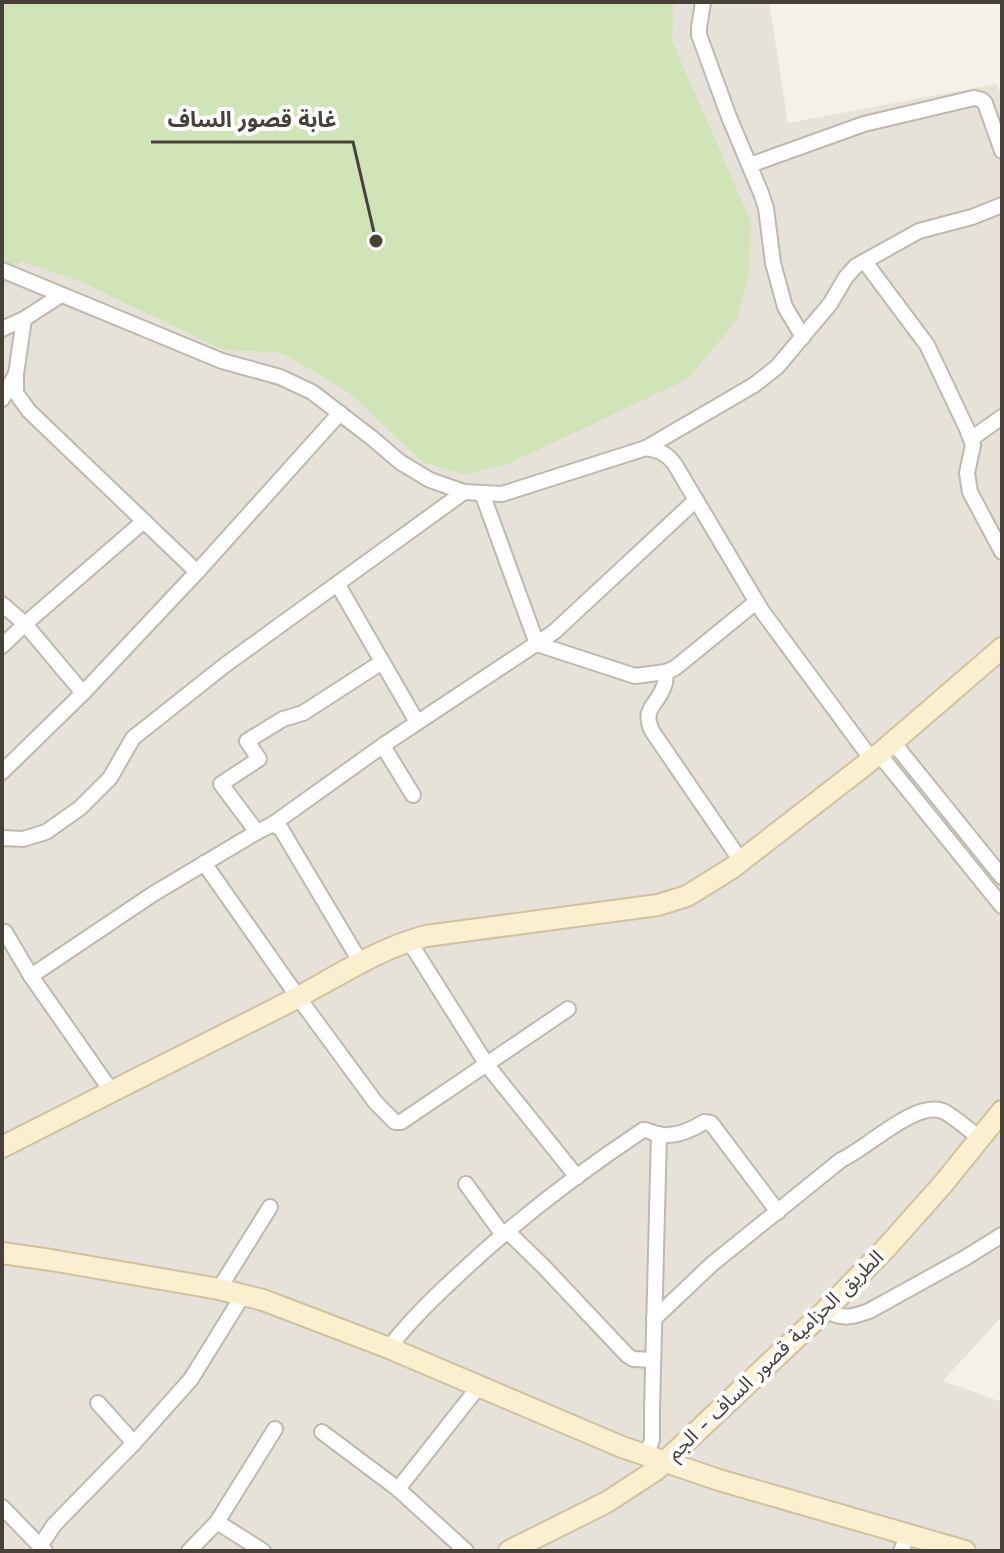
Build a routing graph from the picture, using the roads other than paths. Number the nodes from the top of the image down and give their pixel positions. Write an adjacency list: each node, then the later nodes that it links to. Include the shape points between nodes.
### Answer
1 (703, 2): 3 (street, via 699,35)
2 (1002, 151): 3 (street, via 985,103 969,98 864,124)
3 (750, 165): 10 (street, via 766,208 780,294)
4 (1002, 205): 5 (street, via 919,231)
5 (865, 262): 10 (street, via 846,277); 15 (street, via 927,345)
6 (2, 270): 7 (street)
7 (61, 295): 8 (street); 13 (street, via 222,361 280,377)
8 (24, 319): 9 (street); 11 (street)
9 (2, 329)
10 (803, 337): 16 (street, via 754,385)
11 (16, 374): 12 (street); 20 (street, via 16,393 29,411)
12 (2, 399)
13 (340, 413): 17 (street, via 400,462); 22 (street)
14 (1002, 417): 15 (street)
15 (971, 439): 21 (street, via 970,492)
16 (646, 448): 18 (street, via 502,494); 19 (street, via 667,455)
17 (464, 492): 18 (street); 23 (street)
18 (482, 493): 27 (street)
19 (696, 500): 24 (street); 27 (street)
20 (144, 521): 22 (street); 26 (street)
21 (1002, 552)
22 (197, 572): 32 (street)
23 (338, 585): 30 (street); 40 (street, via 133,738 110,778 80,808 46,832)
24 (756, 602): 31 (street); 35 (street)
25 (2, 604): 26 (street)
26 (25, 624): 28 (street); 32 (street)
27 (537, 644): 31 (street, via 635,676); 33 (street)
28 (2, 646)
29 (1002, 648): 35 (street)
30 (382, 662): 33 (street); 39 (street, via 303,713 247,741 259,759 221,784)
31 (666, 672): 41 (street, via 648,722)
32 (83, 693): 36 (street)
33 (417, 722): 34 (street)
34 (385, 744): 37 (street); 38 (street)
35 (881, 752): 41 (street); 43 (street); 44 (street)
36 (2, 772)
37 (413, 795)
38 (273, 824): 39 (street); 48 (street, via 281,829)
39 (257, 832): 42 (street)
40 (2, 838)
41 (741, 861): 47 (street, via 671,902)
42 (204, 863): 49 (street); 50 (street)
43 (1001, 874): 44 (street)
44 (984, 884): 45 (street)
45 (1002, 906)
46 (5, 932): 49 (street)
47 (409, 941): 48 (street); 52 (street)
48 (361, 963): 50 (street)
49 (31, 976): 53 (street)
50 (298, 997): 52 (street, via 395,1122); 53 (street)
51 (568, 1009): 52 (street)
52 (487, 1065): 58 (street)
53 (112, 1092): 57 (street)
54 (1002, 1111): 56 (street, الطريق الحزامية قصور الساف - الجم)
55 (659, 1134): 58 (street, via 643,1130); 61 (street, via 689,1132 711,1123); 68 (street)
56 (980, 1138): 61 (street, via 944,1112 923,1110 841,1160); 67 (street, الطريق الحزامية قصور الساف - الجم, via 916,1216)
57 (2, 1147)
58 (577, 1177): 62 (street)
59 (466, 1184): 62 (street)
60 (270, 1207): 65 (street)
61 (778, 1212): 68 (street)
62 (505, 1233): 69 (street, via 414,1317); 70 (street, via 627,1355)
63 (1002, 1235): 67 (street, via 869,1311 841,1317)
64 (2, 1253): 65 (street)
65 (219, 1289): 66 (street)
66 (243, 1295): 69 (street); 75 (street, via 191,1379)
67 (826, 1310): 77 (street, الطريق الحزامية قصور الساف - الجم)
68 (654, 1319): 70 (street)
69 (389, 1348): 71 (street)
70 (653, 1360): 76 (street, via 652,1440)
71 (480, 1385): 76 (street); 78 (street)
72 (98, 1403): 75 (street)
73 (275, 1429): 80 (street)
74 (322, 1432): 78 (street)
75 (134, 1443): 82 (street, via 54,1525)
76 (646, 1455): 77 (street)
77 (666, 1460): 81 (street); 86 (street, الطريق الحزامية قصور الساف - الجم, via 607,1502)
78 (398, 1489): 85 (street)
79 (2, 1507): 82 (street)
80 (217, 1522): 83 (street); 84 (street)
81 (904, 1543): 87 (street)
82 (43, 1548)
83 (189, 1551)
84 (263, 1551)
85 (466, 1551)
86 (509, 1551)
87 (965, 1551)

